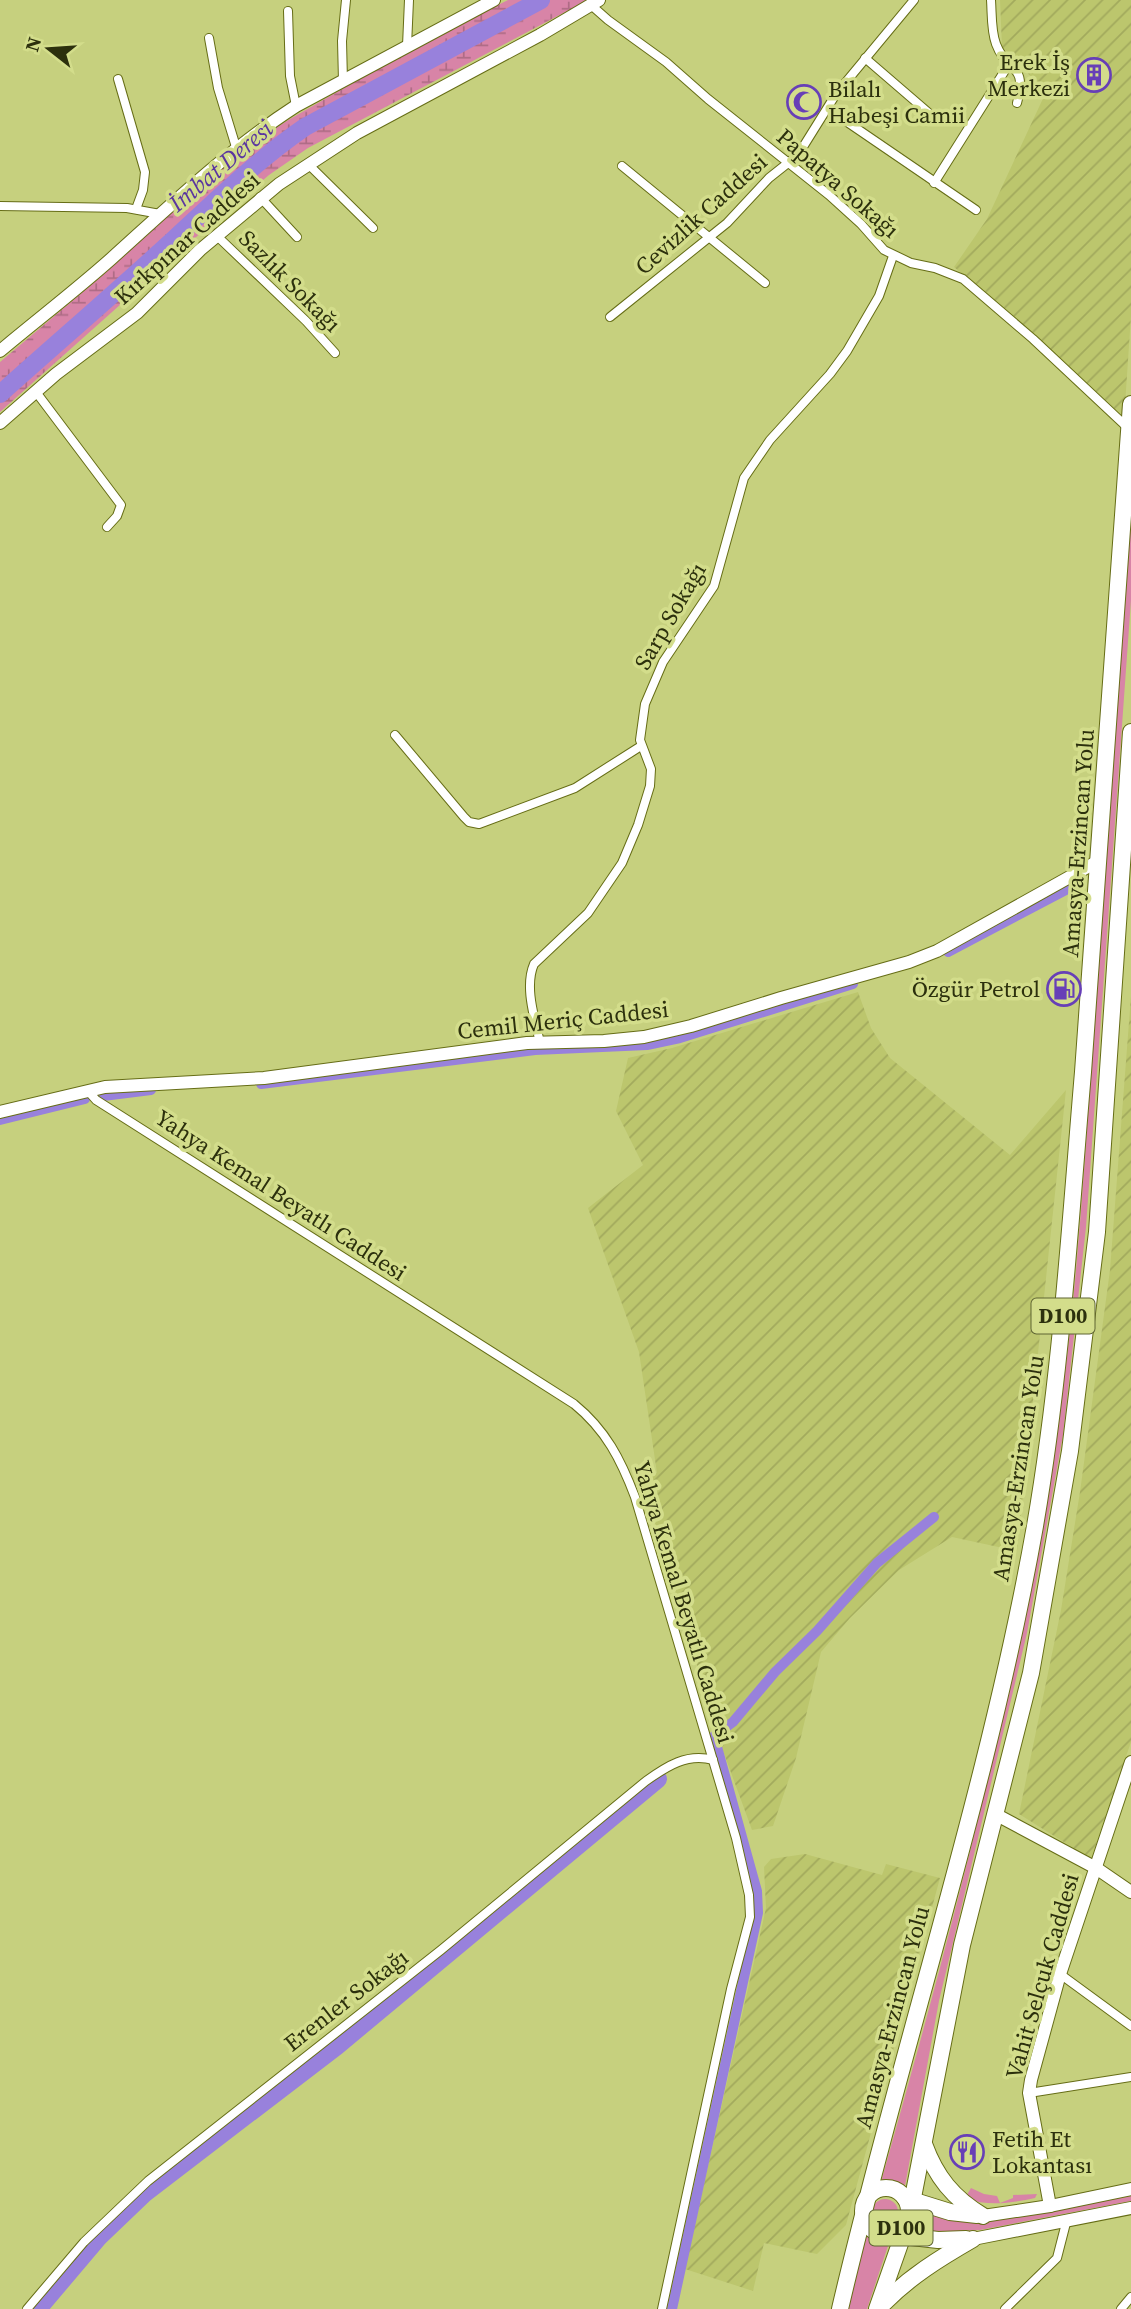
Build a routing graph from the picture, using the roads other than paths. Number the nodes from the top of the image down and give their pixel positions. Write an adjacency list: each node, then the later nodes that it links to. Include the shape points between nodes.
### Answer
1 (346, 0): 15 (street)
2 (409, 0): 11 (street)
3 (469, 0): 9 (street)
4 (494, 0): 9 (street, Kırkpınar Caddesi)
5 (914, 0): 12 (street, Cevizlik Caddesi)
6 (991, 0): 13 (street, via 995,41)
7 (595, 2): 21 (street, Kırkpınar Caddesi); 22 (street, Papatya Sokağı, via 608,20)
8 (288, 11): 17 (street)
9 (468, 14): 11 (street, Kırkpınar Caddesi)
10 (209, 38): 20 (street)
11 (407, 46): 15 (street, Kırkpınar Caddesi)
12 (865, 58): 19 (street); 22 (street, Cevizlik Caddesi)
13 (1009, 64): 16 (street, via 1021,80); 24 (street)
14 (118, 79): 27 (street, via 145,173)
15 (343, 81): 17 (street, Kırkpınar Caddesi)
16 (1017, 103)
17 (296, 106): 20 (street, Kırkpınar Caddesi)
18 (834, 113): 24 (street)
19 (930, 114)
20 (236, 148): 29 (street, Kırkpınar Caddesi)
21 (308, 163): 25 (street, Kırkpınar Caddesi); 30 (street)
22 (788, 163): 33 (street, Cevizlik Caddesi); 34 (street, Papatya Sokağı, via 851,214)
23 (622, 166): 33 (street)
24 (934, 183): 28 (street)
25 (260, 197): 31 (street, Kırkpınar Caddesi); 32 (street)
26 (0, 206): 27 (street)
27 (136, 209): 29 (street)
28 (976, 211)
29 (160, 214): 37 (street, Kırkpınar Caddesi)
30 (373, 229)
31 (217, 236): 38 (street, Sazlık Sokağı); 39 (street, Kırkpınar Caddesi, via 137,313)
32 (297, 237)
33 (709, 237): 35 (street); 36 (street, Cevizlik Caddesi)
34 (893, 256): 42 (street, Papatya Sokağı, via 964,279); 46 (street, Sarp Sokağı, via 879,296 847,351 770,440 744,478 714,586 649,692)
35 (765, 284)
36 (610, 317)
37 (0, 351)
38 (335, 353)
39 (36, 392): 41 (street, Kırkpınar Caddesi); 43 (street, via 121,505)
40 (1131, 404): 42 (highway, Amasya-Erzincan Yolu / D100)
41 (0, 423)
42 (1129, 429): 47 (highway, Amasya-Erzincan Yolu / D100)
43 (107, 527)
44 (1131, 733): 48 (highway, Amasya-Erzincan Yolu / D100)
45 (395, 736): 46 (street, via 464,817 479,824 575,788)
46 (641, 746): 49 (street, Sarp Sokağı, via 651,769 650,786 622,863 587,913 531,970)
47 (1100, 860): 49 (street, Cemil Meriç Caddesi, via 909,962 667,1032 624,1040); 65 (highway, Amasya-Erzincan Yolu / D100, via 1068,1270 1035,1527 988,1747)
48 (1126, 864): 54 (highway, Amasya-Erzincan Yolu / D100, via 1097,1232 1080,1384 1038,1635)
49 (540, 1043): 50 (street, Cemil Meriç Caddesi, via 286,1076)
50 (88, 1091): 51 (street, Cemil Meriç Caddesi); 52 (street, Yahya Kemal Beyatlı Caddesi, via 329,1251 543,1383 597,1424 618,1455 635,1497)
51 (0, 1112)
52 (713, 1760): 74 (street, Erenler Sokağı, via 700,1756 680,1761 646,1781 148,2181 84,2242); 75 (street, Yahya Kemal Beyatlı Caddesi, via 750,1895 750,1917 730,1989)
53 (1131, 1762): 55 (street, Vahit Selçuk Caddesi)
54 (995, 1814): 55 (street); 61 (highway, Amasya-Erzincan Yolu / D100, via 962,1945)
55 (1096, 1868): 56 (street); 57 (street, Vahit Selçuk Caddesi)
56 (1131, 1892)
57 (1060, 1974): 58 (street); 60 (street, Vahit Selçuk Caddesi)
58 (1131, 2026)
59 (1131, 2077): 60 (street)
60 (1029, 2093): 64 (street, Vahit Selçuk Caddesi)
61 (923, 2143): 63 (highway, Amasya-Erzincan Yolu / D100); 67 (highway, via 943,2183)
62 (1131, 2189): 64 (street)
63 (909, 2199): 65 (highway, D100, via 893,2189 878,2190); 67 (highway); 68 (highway, D100)
64 (1050, 2206): 67 (street)
65 (864, 2207): 70 (highway, D100, via 871,2228); 76 (highway, Amasya-Erzincan Yolu / D100)
66 (1131, 2208): 69 (street)
67 (983, 2216)
68 (909, 2218): 70 (highway, D100, via 899,2230); 71 (highway, D100)
69 (1066, 2222): 72 (street); 78 (street, via 1057,2258)
70 (885, 2234): 71 (highway)
71 (904, 2236): 72 (highway); 77 (highway, D100)
72 (973, 2239): 77 (highway, via 921,2270)
73 (1131, 2297): 79 (street)
74 (27, 2309)
75 (662, 2309)
76 (840, 2309)
77 (877, 2309)
78 (1005, 2309)
79 (1121, 2309)

